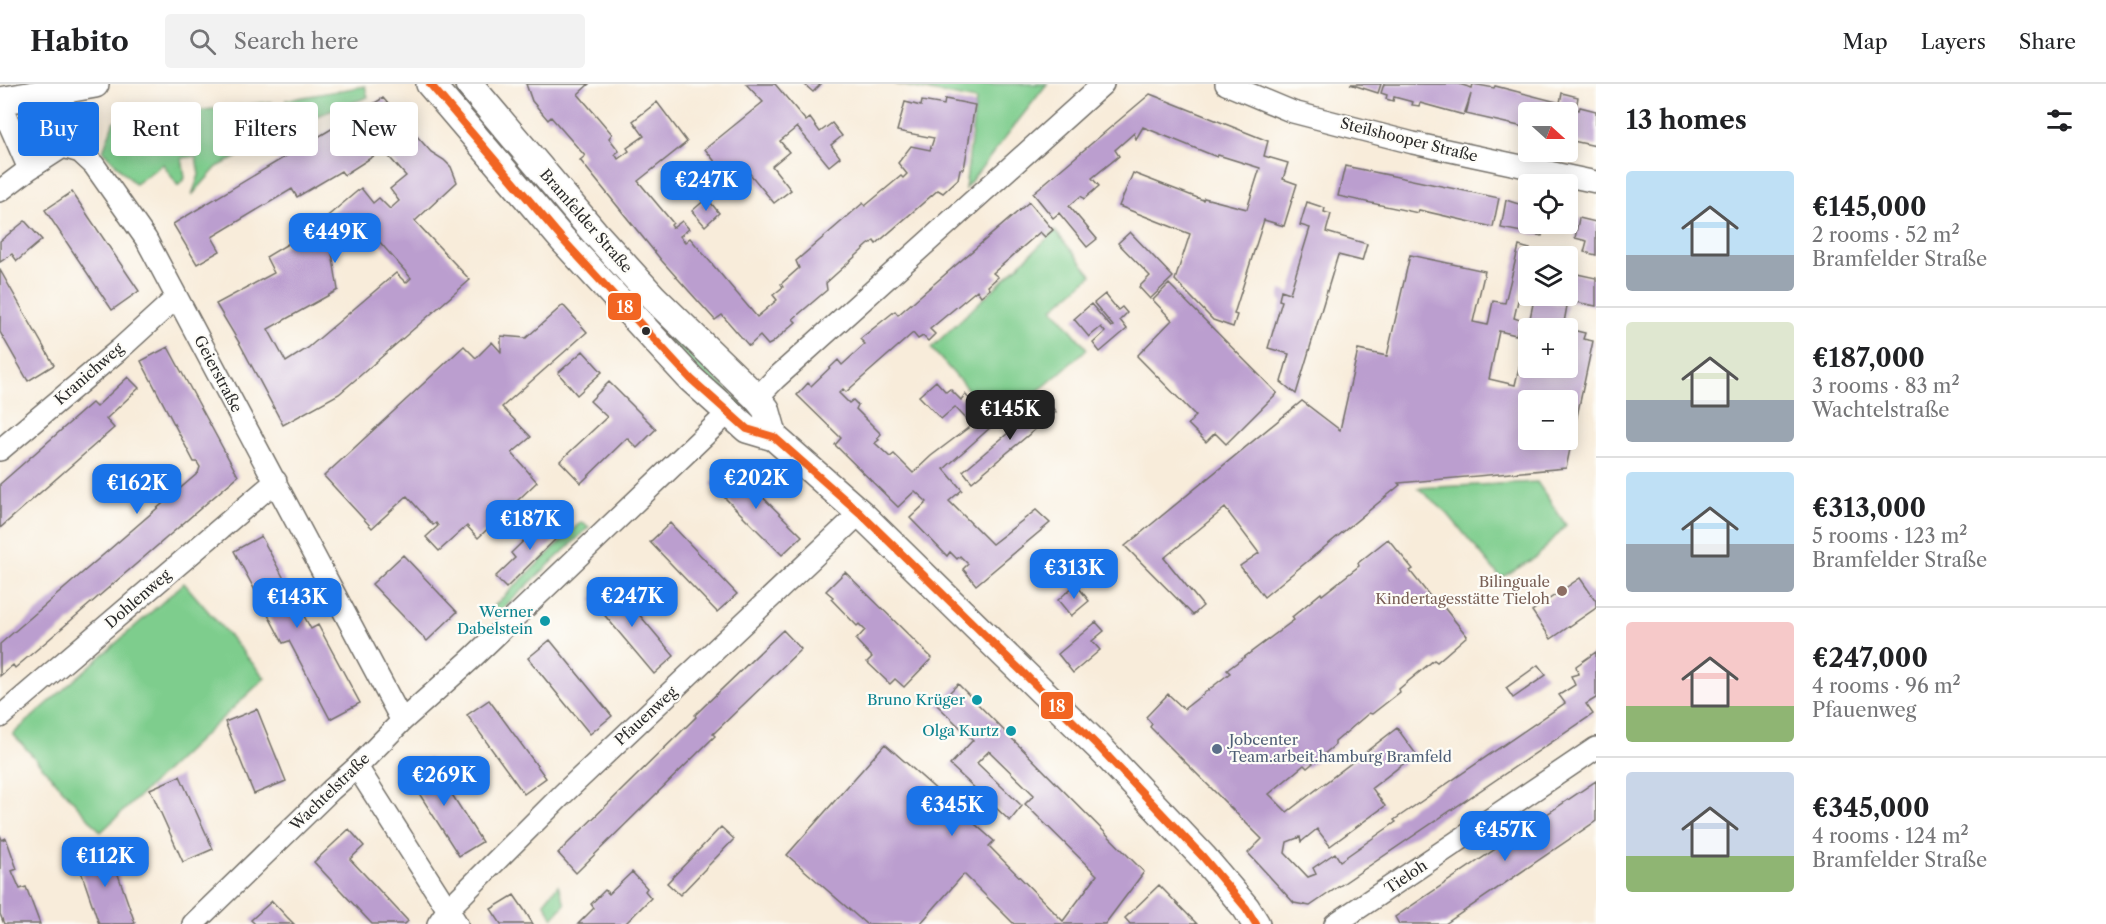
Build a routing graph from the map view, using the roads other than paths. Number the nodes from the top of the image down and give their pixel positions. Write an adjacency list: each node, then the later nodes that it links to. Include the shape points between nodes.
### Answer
1 (95, 84): 7 (main road)
2 (430, 84): 13 (main road, Bramfelder Straße, via 632,317)
3 (469, 84): 6 (main road, Bramfelder Straße)
4 (1103, 84): 12 (street)
5 (1226, 84): 9 (street, Steilshooper Straße, via 1293,112)
6 (488, 95): 12 (main road, Bramfelder Straße, via 594,232 646,290)
7 (0, 102): 8 (street)
8 (29, 169): 10 (street, Geierstraße); 11 (street, Geierstraße, via 63,147 80,152 94,165 146,239)
9 (1596, 183)
10 (0, 191)
11 (177, 297): 15 (street, Kranichweg); 16 (street, Geierstraße)
12 (757, 398): 14 (main road, Bramfelder Straße, via 766,409)
13 (728, 413): 14 (main road, Bramfelder Straße, via 747,429); 19 (street, Wachtelstraße)
14 (774, 437): 17 (main road, Bramfelder Straße)
15 (0, 450)
16 (276, 481): 18 (street, Dohlenweg); 19 (street, Geierstraße)
17 (860, 513): 22 (street, Pfauenweg, via 562,794); 24 (main road, Bramfelder Straße, via 1098,746 1203,857)
18 (0, 717)
19 (402, 721): 21 (street, Wachtelstraße)
20 (1596, 748): 25 (street, Tieloh)
21 (357, 767): 22 (street); 23 (street, Wachtelstraße)
22 (448, 919)
23 (193, 924)
24 (1256, 924)
25 (1335, 924)

